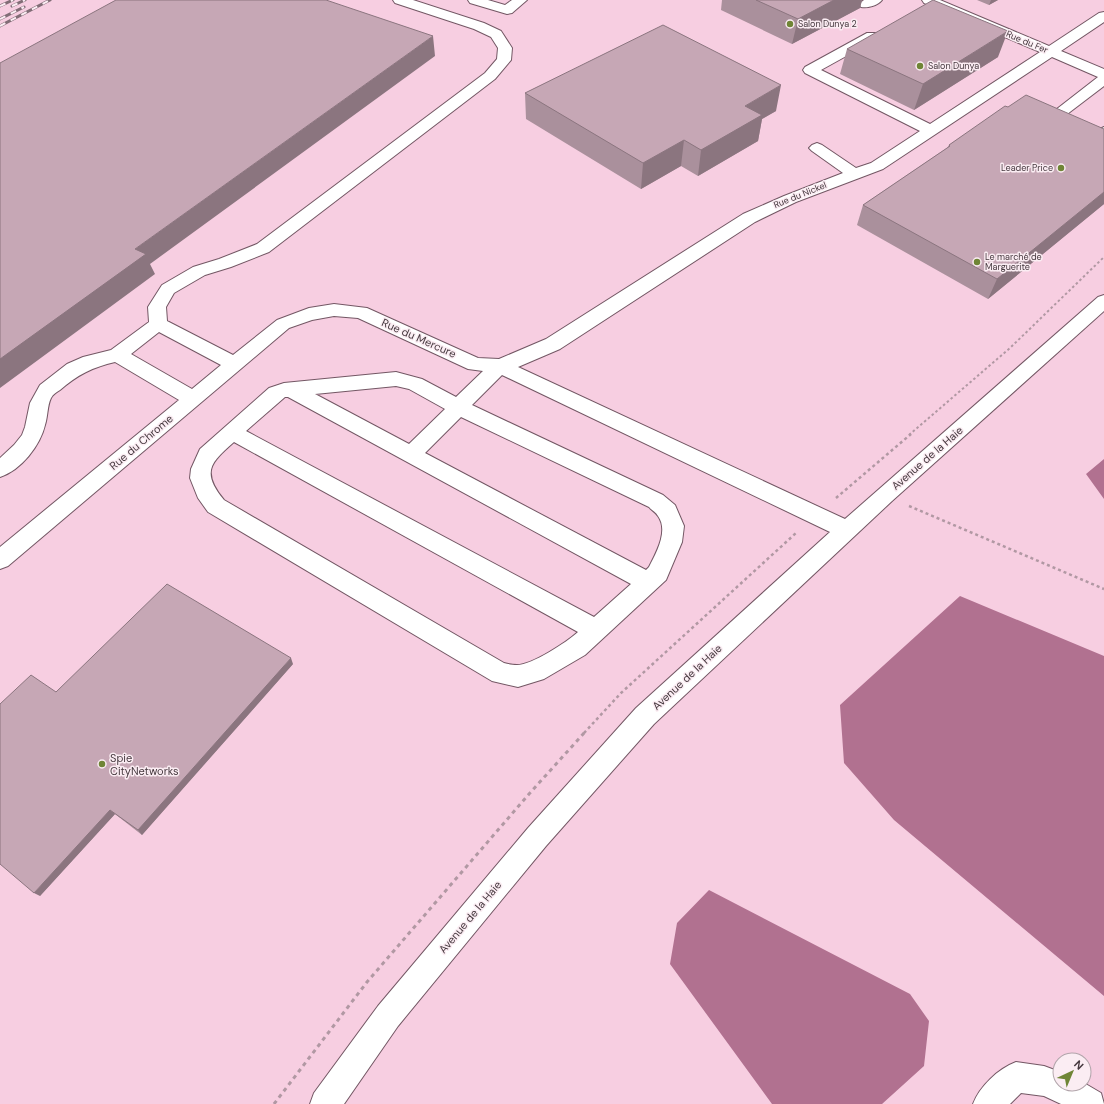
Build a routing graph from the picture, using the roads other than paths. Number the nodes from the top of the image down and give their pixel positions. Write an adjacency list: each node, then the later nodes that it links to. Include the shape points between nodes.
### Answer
1 (400, 0): 17 (street, via 480,26 496,34 505,48 504,60 490,76 264,248 198,271 168,289 157,307)
2 (475, 0): 3 (street, via 507,10)
3 (520, 0)
4 (927, 4): 9 (street, Rue du Fer)
5 (1104, 16): 7 (street, Rue du Nickel)
6 (885, 28): 12 (street, via 810,70)
7 (1087, 28): 8 (street); 9 (street, Rue du Nickel)
8 (1104, 34)
9 (1050, 52): 10 (street, Rue du Fer); 12 (street, Rue du Nickel)
10 (1104, 74)
11 (1104, 79): 13 (street, via 1051,119 1096,138)
12 (932, 131): 15 (street, Rue du Nickel, via 877,166)
13 (1103, 134)
14 (817, 148): 15 (street)
15 (854, 174): 19 (street, Rue du Nickel, via 749,218)
16 (1104, 301): 29 (street, Avenue de la Haie)
17 (158, 324): 20 (street); 21 (street)
18 (283, 324): 21 (street, Rue du Chrome); 22 (street, Rue du Mercure, via 309,314 334,310 361,312 475,364)
19 (553, 344): 22 (street, Rue du Mercure)
20 (117, 355): 24 (street); 28 (street, via 88,361 62,375 44,394 28,442)
21 (235, 364): 24 (street, Rue du Chrome)
22 (500, 366): 25 (street); 29 (street)
23 (291, 390): 25 (street, via 396,379 416,384); 26 (street, via 276,393); 27 (street)
24 (193, 400): 30 (street, Rue du Chrome)
25 (458, 407): 27 (street); 31 (street, via 656,501 667,511 673,526 671,542 658,573)
26 (232, 432): 32 (street); 32 (street, via 207,454 201,469 200,478 205,492 216,506 500,673 518,676 536,672 577,648)
27 (412, 455): 31 (street)
28 (0, 469)
29 (847, 530): 33 (street, Avenue de la Haie, via 645,716 537,837 388,1016)
30 (0, 560)
31 (648, 582): 32 (street)
32 (596, 630)
33 (325, 1104)
34 (988, 1104): 35 (street, via 1016,1077 1044,1081)
35 (1090, 1104)

